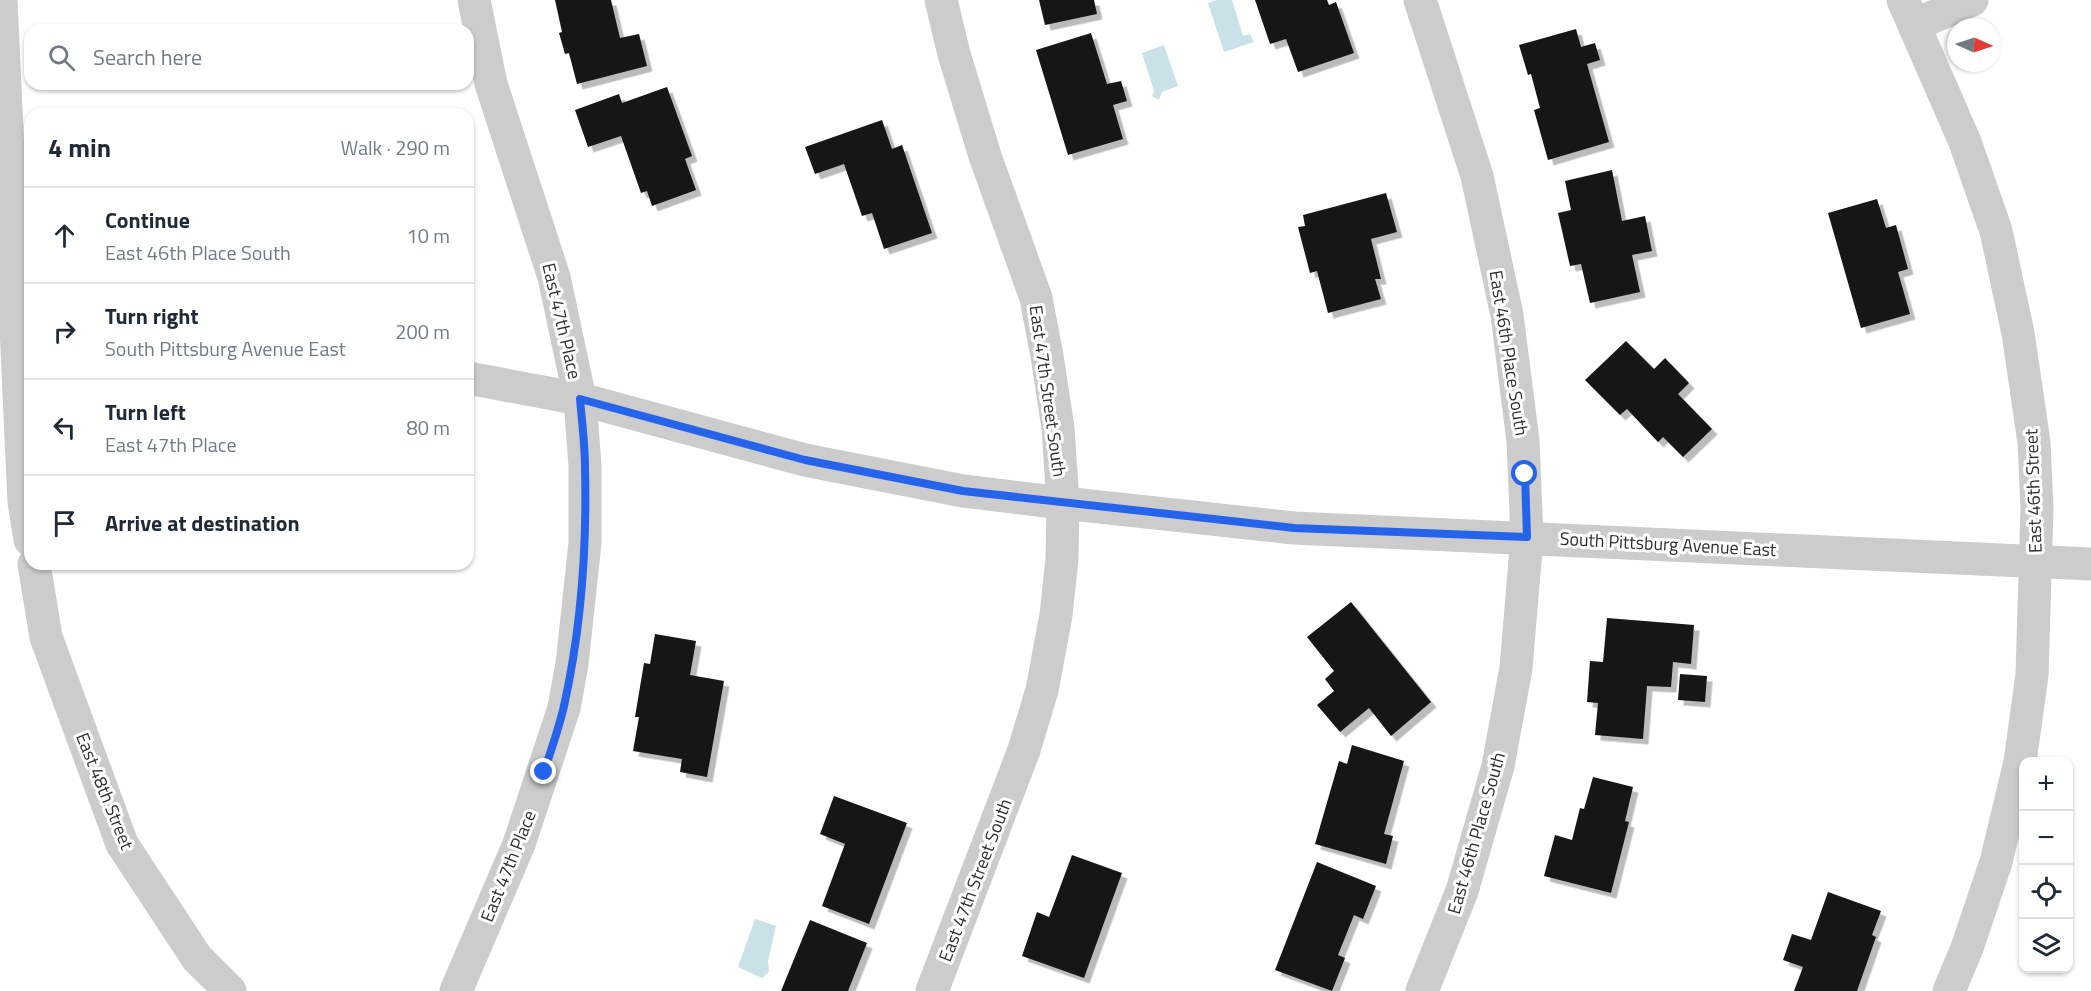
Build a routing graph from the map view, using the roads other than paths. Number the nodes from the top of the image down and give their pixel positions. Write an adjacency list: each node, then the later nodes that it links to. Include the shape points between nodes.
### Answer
1 (1, 0): 7 (street)
2 (474, 0): 9 (street, East 47th Place, via 490,84 554,277)
3 (941, 0): 11 (street, East 47th Street South, via 985,156 1035,298 1056,417)
4 (1420, 0): 12 (street, East 46th Place South, via 1477,176 1507,315 1523,441)
5 (1972, 0): 6 (street)
6 (1909, 13): 13 (street, East 46th Street, via 1965,142 1996,231 2018,333 2034,442)
7 (16, 352): 10 (street)
8 (474, 379): 9 (street, South Pittsburg Avenue East)
9 (580, 399): 11 (street, South Pittsburg Avenue East, via 805,460 963,491); 17 (street, East 47th Place, via 585,543 564,708 519,844)
10 (24, 502)
11 (1063, 503): 12 (street, South Pittsburg Avenue East, via 1294,528); 18 (street, East 47th Street South, via 1062,560 1042,690 1024,750)
12 (1527, 537): 13 (street, South Pittsburg Avenue East); 19 (street, East 46th Place South, via 1516,668 1498,766 1462,891)
13 (2037, 561): 14 (street, South Pittsburg Avenue East); 20 (street, East 46th Street, via 2032,675 2020,762 1996,862)
14 (2091, 564)
15 (35, 570): 16 (street, East 48th Street, via 46,637 122,844 197,958)
16 (230, 991)
17 (456, 991)
18 (932, 991)
19 (1422, 991)
20 (1949, 991)

